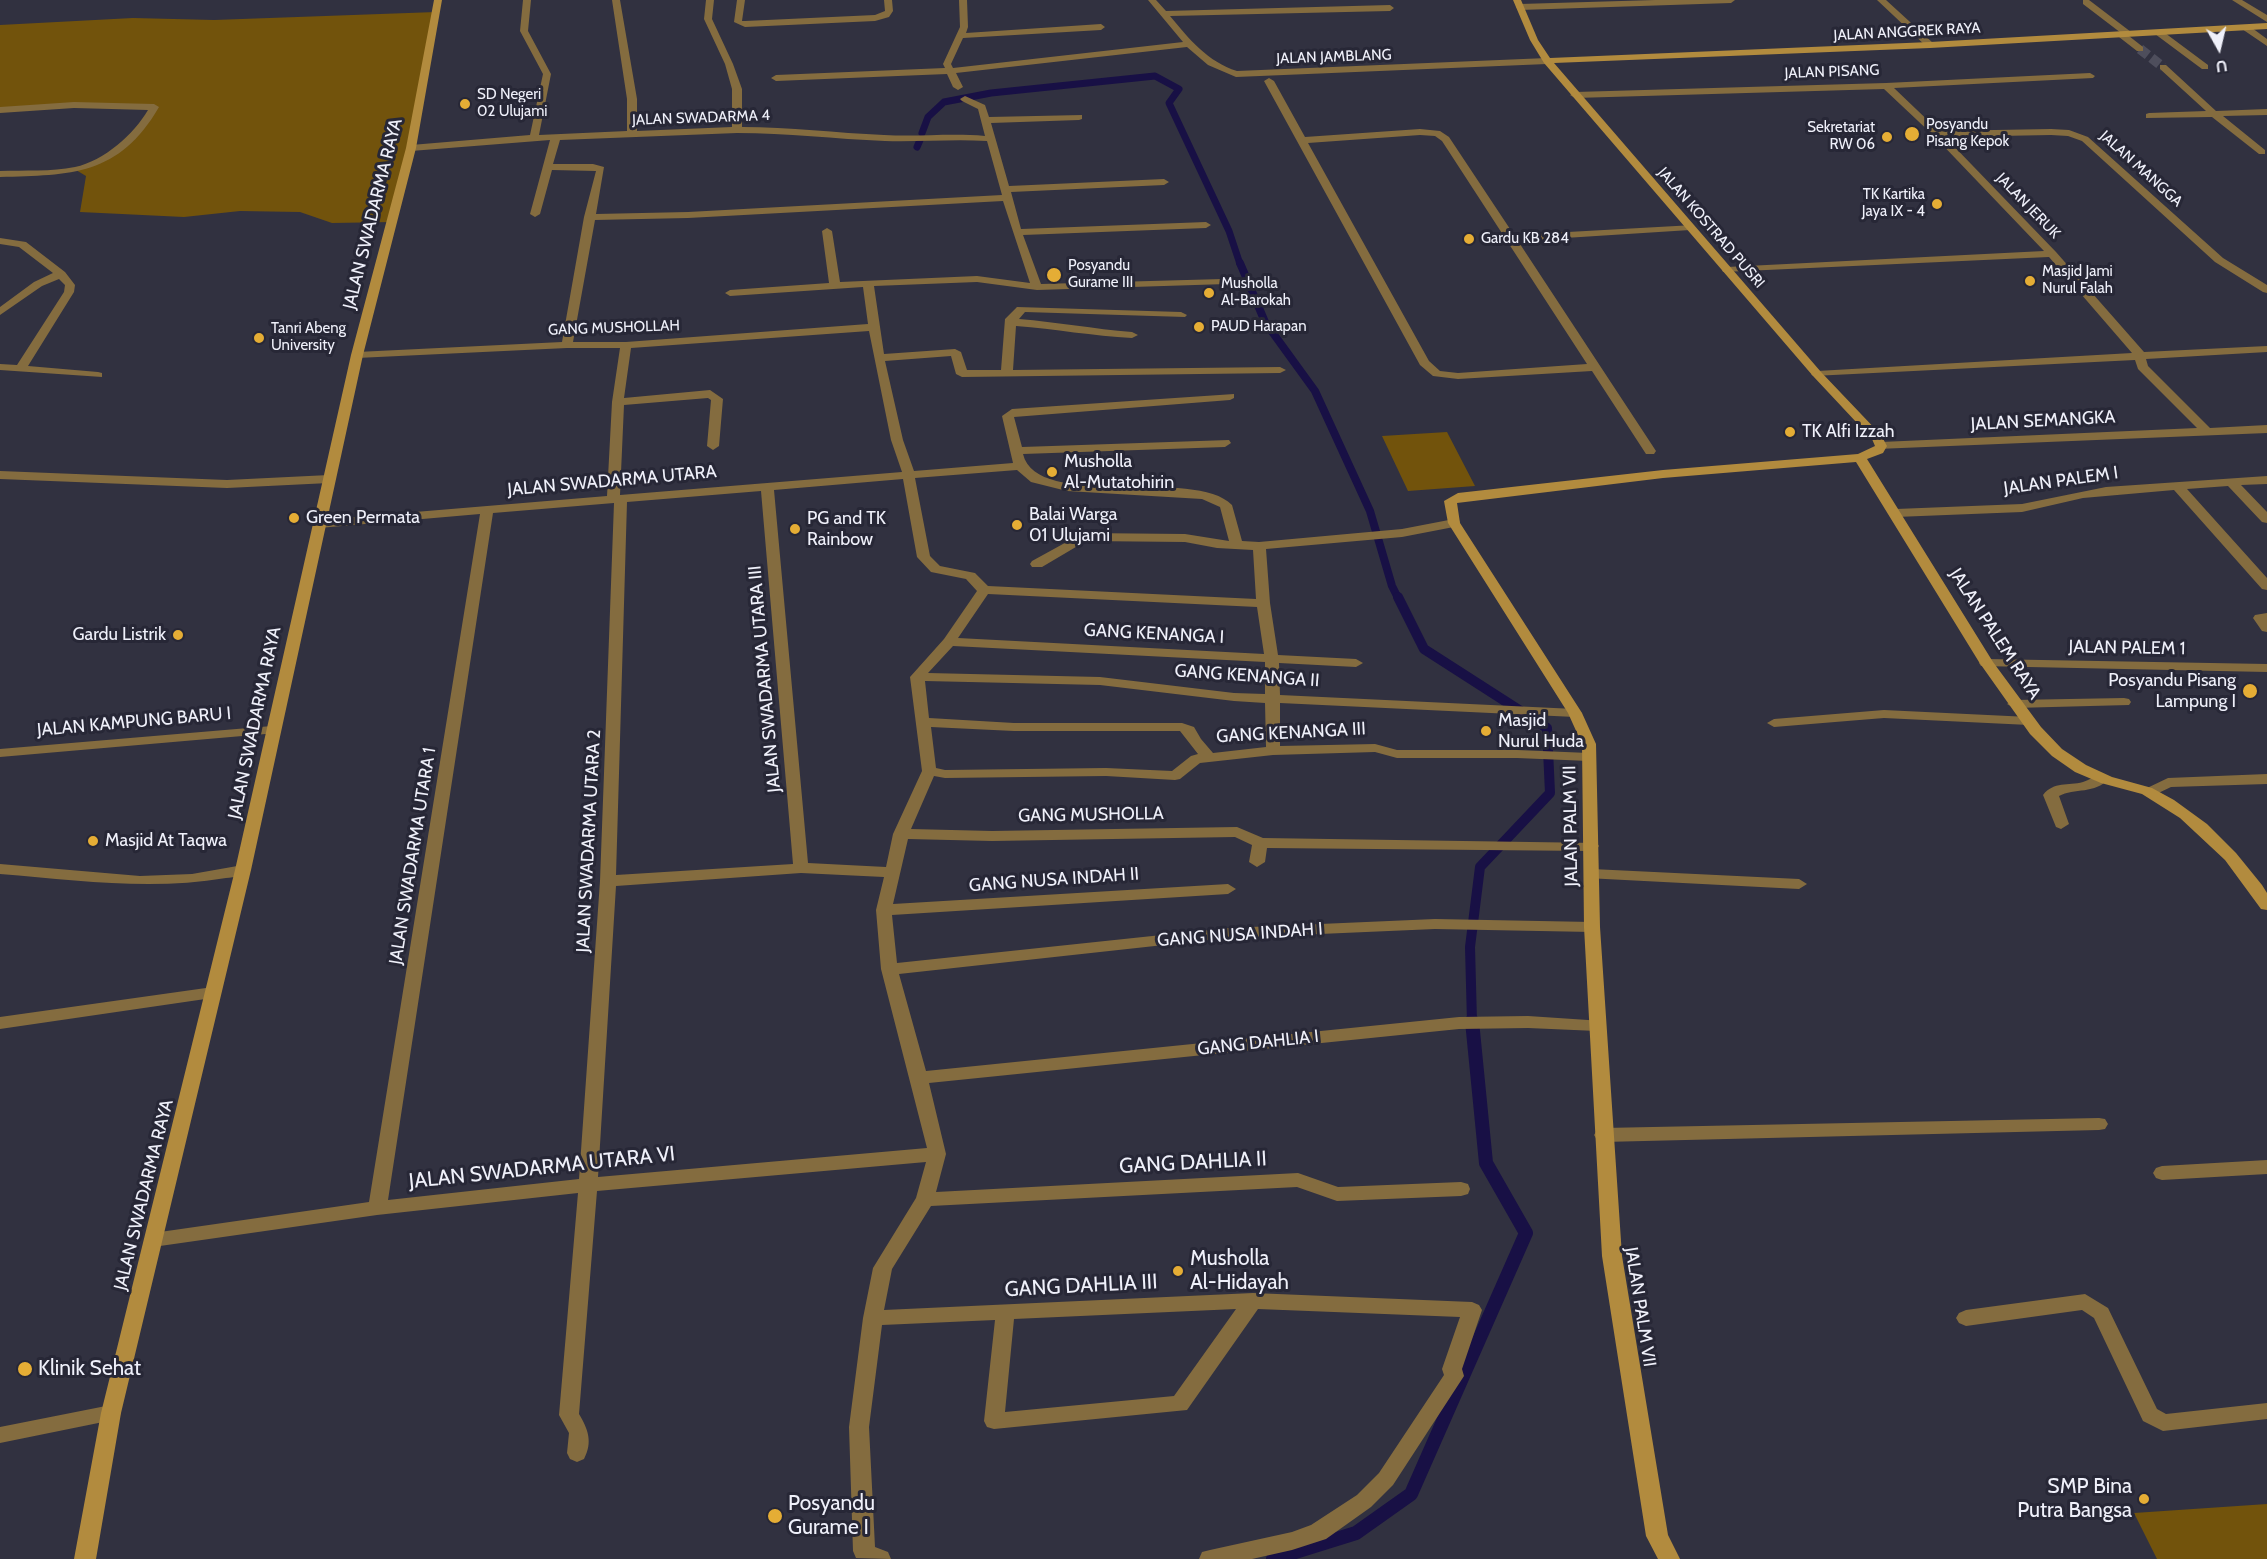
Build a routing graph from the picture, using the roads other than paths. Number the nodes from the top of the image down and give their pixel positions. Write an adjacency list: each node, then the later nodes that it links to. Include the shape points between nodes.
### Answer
1 (438, 0): 51 (street, JALAN SWADARMA RAYA)
2 (527, 0): 47 (street, via 524,31 547,74)
3 (616, 0): 46 (street, via 632,99)
4 (710, 0): 44 (street, via 708,19 737,89)
5 (741, 0): 6 (street, via 738,22 745,24 875,18 889,11)
6 (888, 0)
7 (963, 0): 22 (street)
8 (1152, 0): 15 (street, JALAN JAMBLANG)
9 (1731, 0): 13 (street)
10 (1881, 0): 25 (street)
11 (2236, 0): 16 (street)
12 (2086, 2): 21 (street)
13 (1519, 4): 27 (street, JALAN KOSTRAD PUSRI)
14 (1390, 8): 15 (street)
15 (1164, 14): 24 (street, JALAN JAMBLANG)
16 (2267, 19)
17 (2267, 26): 19 (street, JALAN ANGGREK RAYA)
18 (1101, 27): 22 (street)
19 (2245, 27): 20 (street, JALAN ANGGREK RAYA); 23 (street)
20 (2158, 32): 21 (street, JALAN ANGGREK RAYA); 29 (street)
21 (2125, 35): 25 (street, JALAN ANGGREK RAYA); 26 (street)
22 (961, 36): 30 (street, via 947,59)
23 (2267, 43)
24 (1189, 44): 27 (street, JALAN JAMBLANG, via 1226,72 1236,74); 30 (street)
25 (1930, 45): 27 (street, JALAN ANGGREK RAYA)
26 (2140, 49)
27 (1547, 61): 36 (street, JALAN KOSTRAD PUSRI)
28 (2163, 67): 40 (street)
29 (2205, 68)
30 (949, 70): 32 (street); 35 (street)
31 (2090, 76): 34 (street, JALAN PISANG)
32 (776, 78)
33 (1269, 81): 50 (street)
34 (1886, 86): 36 (street, JALAN PISANG); 45 (street, JALAN JERUK)
35 (958, 87)
36 (1575, 95): 60 (street, JALAN KOSTRAD PUSRI)
37 (965, 99): 43 (street, via 982,107)
38 (0, 110): 54 (street, via 74,105 154,106 148,120 88,167)
39 (2267, 112): 40 (street)
40 (2213, 113): 41 (street); 52 (street)
41 (2149, 116)
42 (1079, 117): 43 (street)
43 (986, 120): 49 (street)
44 (737, 130): 46 (street, JALAN SWADARMA 4); 49 (street, JALAN SWADARMA 4)
45 (1937, 134): 65 (street, JALAN JERUK); 72 (street, JALAN MANGGA, via 2051,132 2085,139 2219,260)
46 (632, 135): 48 (street, JALAN SWADARMA 4)
47 (534, 138): 48 (street, JALAN SWADARMA 4); 51 (street, JALAN SWADARMA 4)
48 (556, 138): 53 (street)
49 (992, 139): 56 (street)
50 (1303, 140): 63 (street, via 1437,134 1446,139); 87 (street, via 1424,363 1437,374)
51 (411, 148): 83 (street, JALAN SWADARMA RAYA)
52 (2262, 152)
53 (548, 167): 57 (street); 58 (street, via 600,168)
54 (0, 174)
55 (1164, 182): 56 (street)
56 (1008, 194): 58 (street, via 688,215); 62 (street)
57 (535, 214)
58 (589, 217): 80 (street)
59 (1206, 225): 62 (street)
60 (1690, 227): 63 (street); 66 (street, JALAN KOSTRAD PUSRI)
61 (827, 231): 70 (street)
62 (1017, 231): 71 (street)
63 (1511, 238): 87 (street)
64 (0, 241): 67 (street, via 22,244)
65 (2052, 254): 66 (street); 84 (street, JALAN JERUK)
66 (1727, 270): 91 (street, JALAN KOSTRAD PUSRI)
67 (61, 274): 74 (street); 88 (street, via 70,285 69,292)
68 (1223, 282): 71 (street)
69 (868, 284): 70 (street); 71 (street, via 977,279); 78 (street)
70 (835, 285): 73 (street)
71 (1037, 287)
72 (2267, 290)
73 (730, 293)
74 (6, 302): 75 (street)
75 (0, 312)
76 (1181, 315): 77 (street, via 1020,309)
77 (1011, 322): 79 (street); 90 (street)
78 (873, 327): 81 (street, GANG MUSHOLLAH); 85 (street)
79 (1132, 335)
80 (567, 345): 81 (street, GANG MUSHOLLAH); 83 (street, GANG MUSHOLLAH)
81 (626, 345): 94 (street, JALAN SWADARMA UTARA 2)
82 (2267, 349): 84 (street)
83 (357, 355): 105 (street, JALAN SWADARMA RAYA)
84 (2140, 355): 91 (street); 96 (street, via 2142,367)
85 (879, 358): 90 (street, via 955,352 962,374); 104 (street)
86 (0, 367): 88 (street)
87 (1595, 367): 101 (street)
88 (21, 368): 92 (street)
89 (1280, 370): 90 (street)
90 (1007, 372)
91 (1817, 374): 99 (street, JALAN KOSTRAD PUSRI)
92 (98, 375)
93 (1230, 396): 100 (street, via 1012,413 1008,416)
94 (618, 402): 98 (street, via 710,394 717,399); 111 (street, JALAN SWADARMA UTARA 2)
95 (2267, 429): 96 (street, JALAN SEMANGKA)
96 (2207, 432): 99 (street, JALAN SEMANGKA)
97 (1225, 443): 100 (street)
98 (713, 446)
99 (1881, 446): 102 (street)
100 (1017, 451): 103 (street)
101 (1650, 451)
102 (1860, 458): 113 (street, JALAN PALEM RAYA); 115 (street, via 1663,474 1458,497 1450,501)
103 (1020, 466): 104 (street, JALAN SWADARMA UTARA); 117 (street, via 1035,479 1067,487 1215,498 1226,505)
104 (908, 473): 109 (street, JALAN SWADARMA UTARA); 121 (street, via 924,557 936,569 970,576)
105 (331, 474): 106 (street, via 227,484); 116 (street, JALAN SWADARMA RAYA)
106 (0, 476)
107 (2267, 480): 108 (street, JALAN PALEM I)
108 (2232, 483): 110 (street, JALAN PALEM I); 114 (street)
109 (767, 486): 111 (street, JALAN SWADARMA UTARA); 152 (street, JALAN SWADARMA UTARA III)
110 (2176, 486): 113 (street, JALAN PALEM I, via 2083,494 2022,508); 120 (street)
111 (617, 499): 112 (street, JALAN SWADARMA UTARA); 157 (street, JALAN SWADARMA UTARA 2)
112 (487, 510): 116 (street, JALAN SWADARMA UTARA); 176 (street, JALAN SWADARMA UTARA 1)
113 (1896, 513): 128 (street, JALAN PALEM RAYA)
114 (2267, 519)
115 (1454, 523): 118 (street, via 1402,533); 134 (street, JALAN PALM VII)
116 (319, 524): 138 (street, JALAN SWADARMA RAYA)
117 (1237, 546): 118 (street); 119 (street, via 1185,538 1083,537)
118 (1259, 546): 122 (street)
119 (1037, 564)
120 (2267, 586)
121 (984, 590): 122 (street); 125 (street)
122 (1263, 603): 126 (street)
123 (2267, 617): 124 (street, via 2260,618)
124 (2267, 628)
125 (949, 642): 126 (street, GANG KENANGA I); 130 (street)
126 (1272, 658): 127 (street, GANG KENANGA I); 131 (street)
127 (1356, 663)
128 (1986, 663): 129 (street, JALAN PALEM 1); 133 (street, JALAN PALEM RAYA)
129 (2267, 668)
130 (917, 677): 131 (street, GANG KENANGA II, via 1100,681); 136 (street)
131 (1271, 699): 134 (street, GANG KENANGA II); 139 (street)
132 (2124, 702): 133 (street)
133 (2014, 704): 135 (street, JALAN PALEM RAYA)
134 (1575, 713): 142 (street, JALAN PALM VII, via 1588,736)
135 (2029, 721): 137 (street, via 1884,714); 144 (street, JALAN PALEM RAYA, via 2074,766)
136 (922, 722): 141 (street, via 1014,727 1182,727 1189,730); 143 (street)
137 (1774, 723)
138 (272, 730): 140 (street, JALAN KAMPUNG BARU I); 154 (street, JALAN SWADARMA RAYA)
139 (1273, 751): 141 (street, GANG KENANGA III); 142 (street, GANG KENANGA III, via 1375,748 1397,754)
140 (0, 753)
141 (1209, 757): 143 (street, GANG KENANGA III, via 1196,759 1175,776)
142 (1589, 757): 150 (street, JALAN PALM VII)
143 (928, 771): 148 (street)
144 (2101, 779): 146 (street, JALAN PALEM RAYA); 147 (street, via 2087,786 2056,790 2051,795)
145 (2267, 779): 146 (street, via 2168,783)
146 (2150, 792): 160 (street, JALAN PALEM RAYA, via 2191,818 2235,860)
147 (2061, 824)
148 (901, 834): 149 (street, GANG MUSHOLLA, via 1237,832); 155 (street)
149 (1260, 843): 150 (street); 151 (street)
150 (1591, 846): 156 (street, JALAN PALM VII)
151 (1257, 862)
152 (801, 868): 155 (street); 157 (street)
153 (0, 869): 154 (street, via 140,881 192,879)
154 (243, 870): 164 (street, JALAN SWADARMA RAYA)
155 (892, 873): 161 (street)
156 (1592, 874): 158 (street); 162 (street, JALAN PALM VII)
157 (608, 881): 173 (street, JALAN SWADARMA UTARA 2)
158 (1799, 884)
159 (1228, 889): 161 (street, GANG NUSA INDAH II)
160 (2267, 905)
161 (884, 910): 163 (street)
162 (1592, 927): 163 (street, GANG NUSA INDAH I, via 1435,924 1228,933); 166 (street, JALAN PALM VII)
163 (889, 969): 167 (street)
164 (213, 993): 165 (street); 177 (street, JALAN SWADARMA RAYA)
165 (0, 1023)
166 (1597, 1025): 167 (street, GANG DAHLIA I, via 1459,1023); 169 (street, JALAN PALM VII)
167 (919, 1078): 170 (street)
168 (2099, 1124): 169 (street)
169 (1603, 1135): 189 (street, JALAN PALM VII, via 1612,1256 1657,1536)
170 (937, 1154): 173 (street, JALAN SWADARMA UTARA VI); 175 (street)
171 (2267, 1167): 172 (street)
172 (2162, 1173)
173 (588, 1185): 176 (street, JALAN SWADARMA UTARA VI); 185 (street, JALAN SWADARMA UTARA 2, via 569,1415 579,1432)
174 (1461, 1189): 175 (street, GANG DAHLIA II, via 1337,1194 1298,1180)
175 (925, 1199): 180 (street, via 883,1268)
176 (377, 1208): 177 (street, JALAN SWADARMA UTARA VI)
177 (153, 1240): 183 (street, JALAN SWADARMA RAYA)
178 (1253, 1301): 179 (street, GANG DAHLIA III); 179 (street, via 1180,1404 994,1420); 188 (street, GANG DAHLIA III, via 1472,1310 1452,1369 1454,1376 1386,1479 1364,1501 1318,1532)
179 (1005, 1314): 180 (street, GANG DAHLIA III)
180 (873, 1318): 187 (street, via 859,1427 864,1551)
181 (1966, 1318): 182 (street, via 2085,1302 2101,1313 2150,1415 2163,1423)
182 (2267, 1411)
183 (111, 1413): 184 (street); 186 (street, JALAN SWADARMA RAYA)
184 (0, 1435)
185 (578, 1453)
186 (85, 1559)
187 (880, 1559)
188 (1210, 1559)
189 (1669, 1559)

